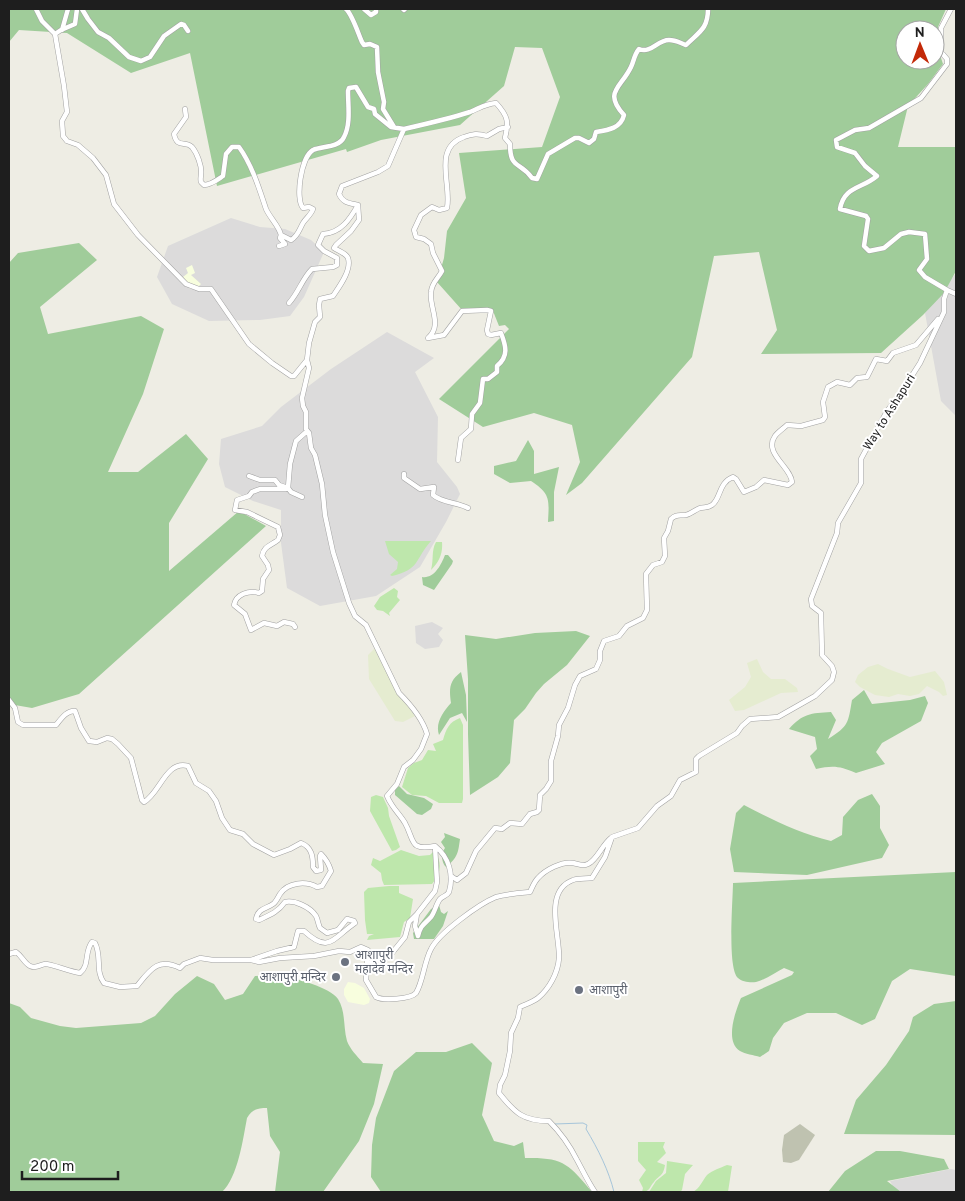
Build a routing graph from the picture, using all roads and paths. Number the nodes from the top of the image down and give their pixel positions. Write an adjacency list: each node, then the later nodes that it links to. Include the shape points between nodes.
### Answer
1 (36, 9): 12 (street)
2 (68, 9): 10 (street)
3 (77, 9): 10 (street, via 74,24)
4 (82, 9): 11 (street, via 98,32 129,57 141,61 150,57 164,36 181,24)
5 (346, 9): 14 (street, via 364,45 377,47 383,109)
6 (364, 9): 7 (street, via 371,15)
7 (376, 9)
8 (708, 9): 15 (street, via 704,29 686,45 668,40 644,52 639,49 614,98 624,115 622,122 613,129 596,132 590,143 574,138 548,154 537,178 532,178 515,164 510,144 505,138)
9 (951, 9): 20 (street, via 941,28 942,52 947,64 920,98 869,128 855,130 836,140 837,147 855,153 877,176 848,192 840,209 868,219 864,246 869,251 884,248 901,234 925,234 927,259 919,270)
10 (62, 30): 12 (street)
11 (188, 31)
12 (55, 34): 24 (street, via 64,86 66,112 62,121 63,136 93,158 106,175 114,204 123,216 186,284 211,289 249,344 272,364 294,376)
13 (185, 109): 18 (street, via 186,117 174,134 179,144 190,145 198,158 201,182 207,185 223,176 226,154 232,147 239,147 260,186 266,210)
14 (394, 127): 16 (street); 18 (street, via 368,107 356,87 349,88 348,124 344,138 337,144 312,151 305,159 299,182 300,201 303,208 313,209 311,214 295,238 291,240)
15 (508, 127): 16 (street, via 505,113 496,104 485,104 472,111); 26 (street, via 486,136 466,136 450,147 445,166 447,208 439,210 432,207 422,215 414,230 416,237 431,244 442,271 433,282 431,295 436,321 428,338 444,335 462,311 487,310 491,311 488,334 501,333 506,351 497,372 483,379 480,403 472,414 471,429 461,438)
16 (404, 129): 17 (street, via 388,166 342,186 339,194 342,200)
17 (358, 205): 22 (street, via 343,226 330,234 323,234 319,241 318,245 324,251 338,258 337,265 312,269); 24 (street, via 359,220 334,248 348,258 348,270 333,296 319,301 320,317 313,327)
18 (281, 235): 19 (street, via 285,244)
19 (279, 246)
20 (947, 290): 21 (street); 23 (street, Way to Ashapuri)
21 (956, 293)
22 (289, 303)
23 (944, 312): 34 (street, Way to Ashapuri, via 920,363 887,411 861,459 861,483 838,523 811,599 812,606 821,613 822,655 832,666 832,680 815,696 778,717 750,719 737,733 699,756 696,772 680,780 671,796 657,806 638,828); 36 (street, via 916,345 893,353 887,361 876,359 867,377 857,378 850,385 837,382 828,387 823,402 823,420 800,426 788,425 774,436 772,446 779,462 790,473 792,482 788,485 764,480 744,492 733,477 720,489 715,504 671,518 664,538 665,556 646,574 647,610 643,618 627,626 619,636 604,641 596,669 580,676 575,685 560,721 550,782 540,795 539,810 530,814 522,824 510,823 502,829 495,828 476,851 466,873 457,880)
24 (307, 360): 25 (street, via 309,368 302,398)
25 (309, 433): 29 (street, via 296,441); 35 (street, via 322,484 333,552 348,603 355,616 366,625 399,693 422,722 427,734 421,750 404,767 397,784 387,796 415,844 422,848)
26 (458, 460)
27 (404, 474): 31 (street, via 404,478 420,489 434,487 433,495 437,498)
28 (249, 476): 29 (street, via 275,480)
29 (287, 488): 30 (street); 32 (street, via 260,489 237,500 235,510 247,512 278,528 280,535 263,552 269,570 263,579 262,591 241,595 234,605 245,614 251,630 264,623 277,626 284,622)
30 (302, 497)
31 (468, 508)
32 (296, 627)
33 (9, 700): 39 (street, via 15,708 18,722 23,725 56,725 71,710 75,711 89,741 112,739 131,758 144,802 174,767 188,766 196,783 209,791 216,801 230,830 243,834 253,844 274,855 301,843 307,845 316,872 321,870 320,856 323,856 331,871 322,886 312,883 285,888 274,904 261,910 256,919 279,911 291,901 311,910 320,928 327,933 338,930 347,919 355,923 327,943 315,941 304,931 298,931 294,947)
34 (612, 837): 40 (street, via 590,864 585,866 572,862 547,870 530,892 496,897 464,916 432,947 415,994 379,999); 41 (street, via 592,878 572,880 561,889 555,908 558,967 548,988 536,1000 520,1007 500,1085 500,1093 512,1110 525,1118 549,1121 577,1159)
35 (436, 846): 36 (street, via 445,855); 37 (street, via 435,892)
36 (451, 876): 37 (street, via 449,891 439,900 418,936 415,926)
37 (417, 914): 40 (street, via 392,953 378,956 370,964)
38 (9, 954): 39 (street, via 16,952 34,968 51,964 80,973 85,968 88,947 92,942 98,948 102,980 120,988 137,986 156,965 168,963 180,968 200,958)
39 (251, 960): 40 (street, via 259,962 350,952 365,947 368,950)
40 (366, 980)
41 (595, 1192)

